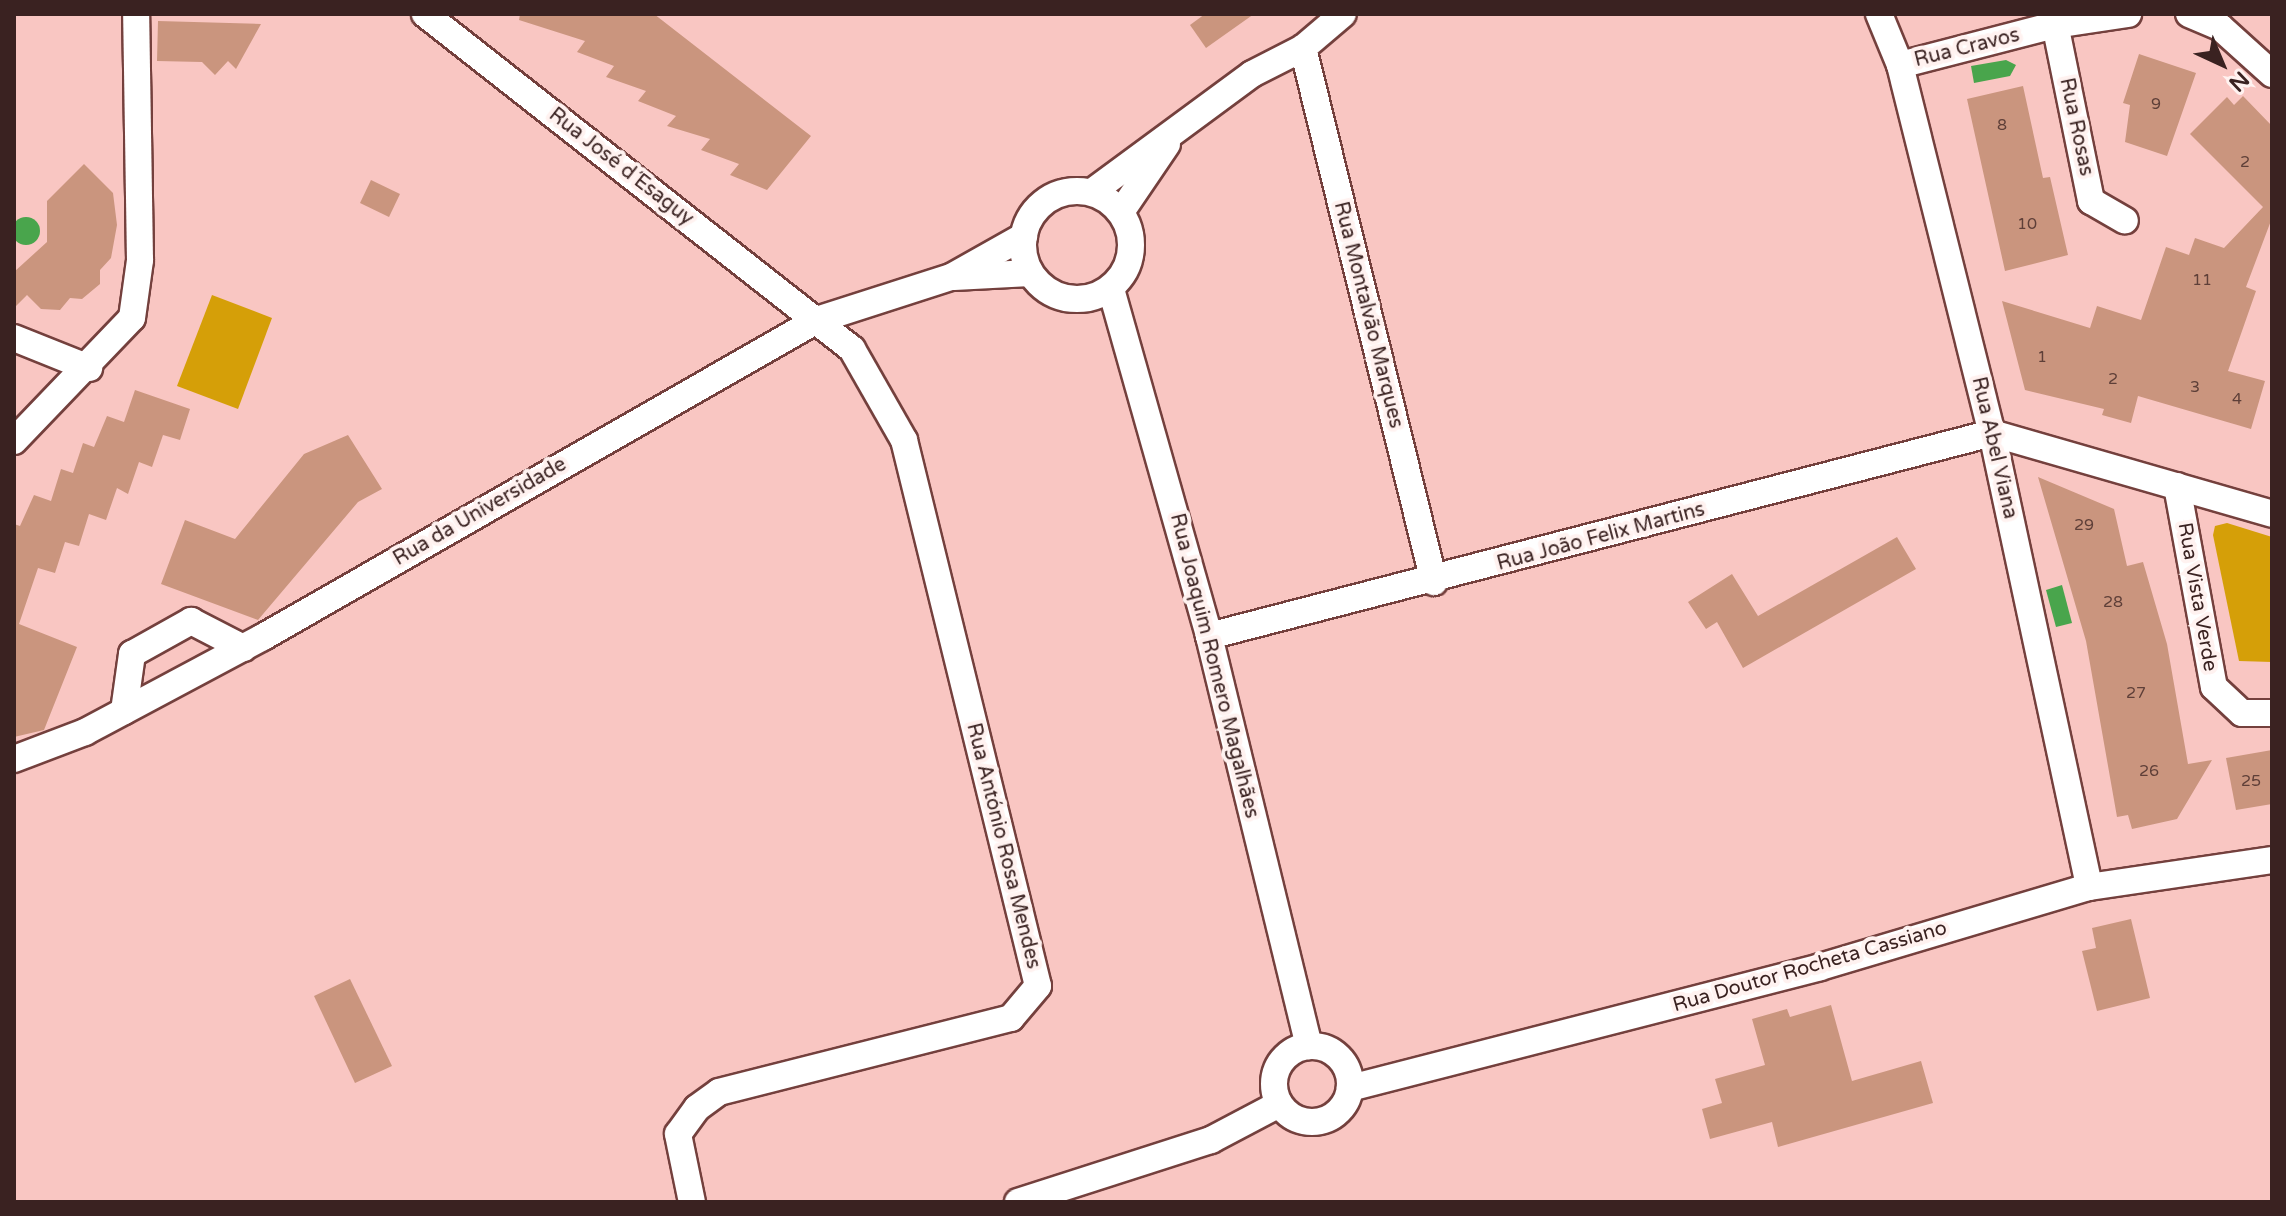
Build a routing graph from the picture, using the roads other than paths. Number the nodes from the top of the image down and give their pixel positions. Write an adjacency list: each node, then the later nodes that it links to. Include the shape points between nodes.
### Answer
1 (136, 14): 21 (street, via 140,260 132,318)
2 (425, 14): 19 (street, Rua José d´Esaguy)
3 (1343, 14): 8 (street)
4 (1879, 14): 9 (street, Rua Abel Viana)
5 (2128, 14): 7 (street, Rua Cravos)
6 (2189, 14): 10 (street, via 2220,27)
7 (2054, 20): 9 (street, Rua Cravos); 14 (street, Rua Rosas, via 2091,201)
8 (1303, 48): 11 (street, via 1252,74); 26 (street, Rua Montalvão Marques)
9 (1900, 65): 22 (street, Rua Abel Viana)
10 (2272, 74)
11 (1177, 127): 12 (street); 13 (street)
12 (1092, 192): 13 (street); 15 (street, Rua da Universidade, via 1056,195 1041,204)
13 (1121, 212): 18 (street, via 1129,227 1131,252 1123,276)
14 (2125, 221)
15 (1024, 236): 16 (street); 17 (street, Rua da Universidade)
16 (1030, 273): 17 (street, Rua da Universidade); 18 (street, via 1052,294 1067,299)
17 (951, 277): 19 (street, Rua da Universidade)
18 (1111, 289): 27 (street, Rua Joaquim Romero Magalhães)
19 (817, 320): 28 (street, Rua da Universidade); 37 (street, Rua António Rosa Mendes, via 852,349 904,440 1038,986 1011,1018 719,1092 697,1108 678,1134)
20 (14, 338): 21 (street)
21 (89, 368): 23 (street)
22 (1992, 433): 24 (street, Rua Vista Verde); 26 (street, Rua João Felix Martins); 33 (street, Rua Abel Viana)
23 (14, 441)
24 (2177, 486): 25 (street, Rua Vista Verde); 30 (street, Rua Vista Verde, via 2214,687 2242,713)
25 (2272, 514)
26 (1434, 582): 27 (street, Rua João Felix Martins)
27 (1209, 636): 34 (street, Rua Joaquim Romero Magalhães)
28 (243, 648): 29 (street, Rua da Universidade); 29 (street, via 191,621 132,654)
29 (124, 711): 31 (street, Rua da Universidade)
30 (2272, 713)
31 (14, 759)
32 (2272, 860): 33 (street, Rua Doutor Rocheta Cassiano)
33 (2089, 887): 35 (street, Rua Doutor Rocheta Cassiano, via 1820,967)
34 (1309, 1046): 35 (street, via 1342,1061); 36 (street, via 1286,1056 1278,1067 1274,1079)
35 (1350, 1088): 36 (street, via 1339,1110 1320,1121 1299,1120)
36 (1279, 1104): 38 (street, via 1211,1140)
37 (692, 1202)
38 (1018, 1202)

